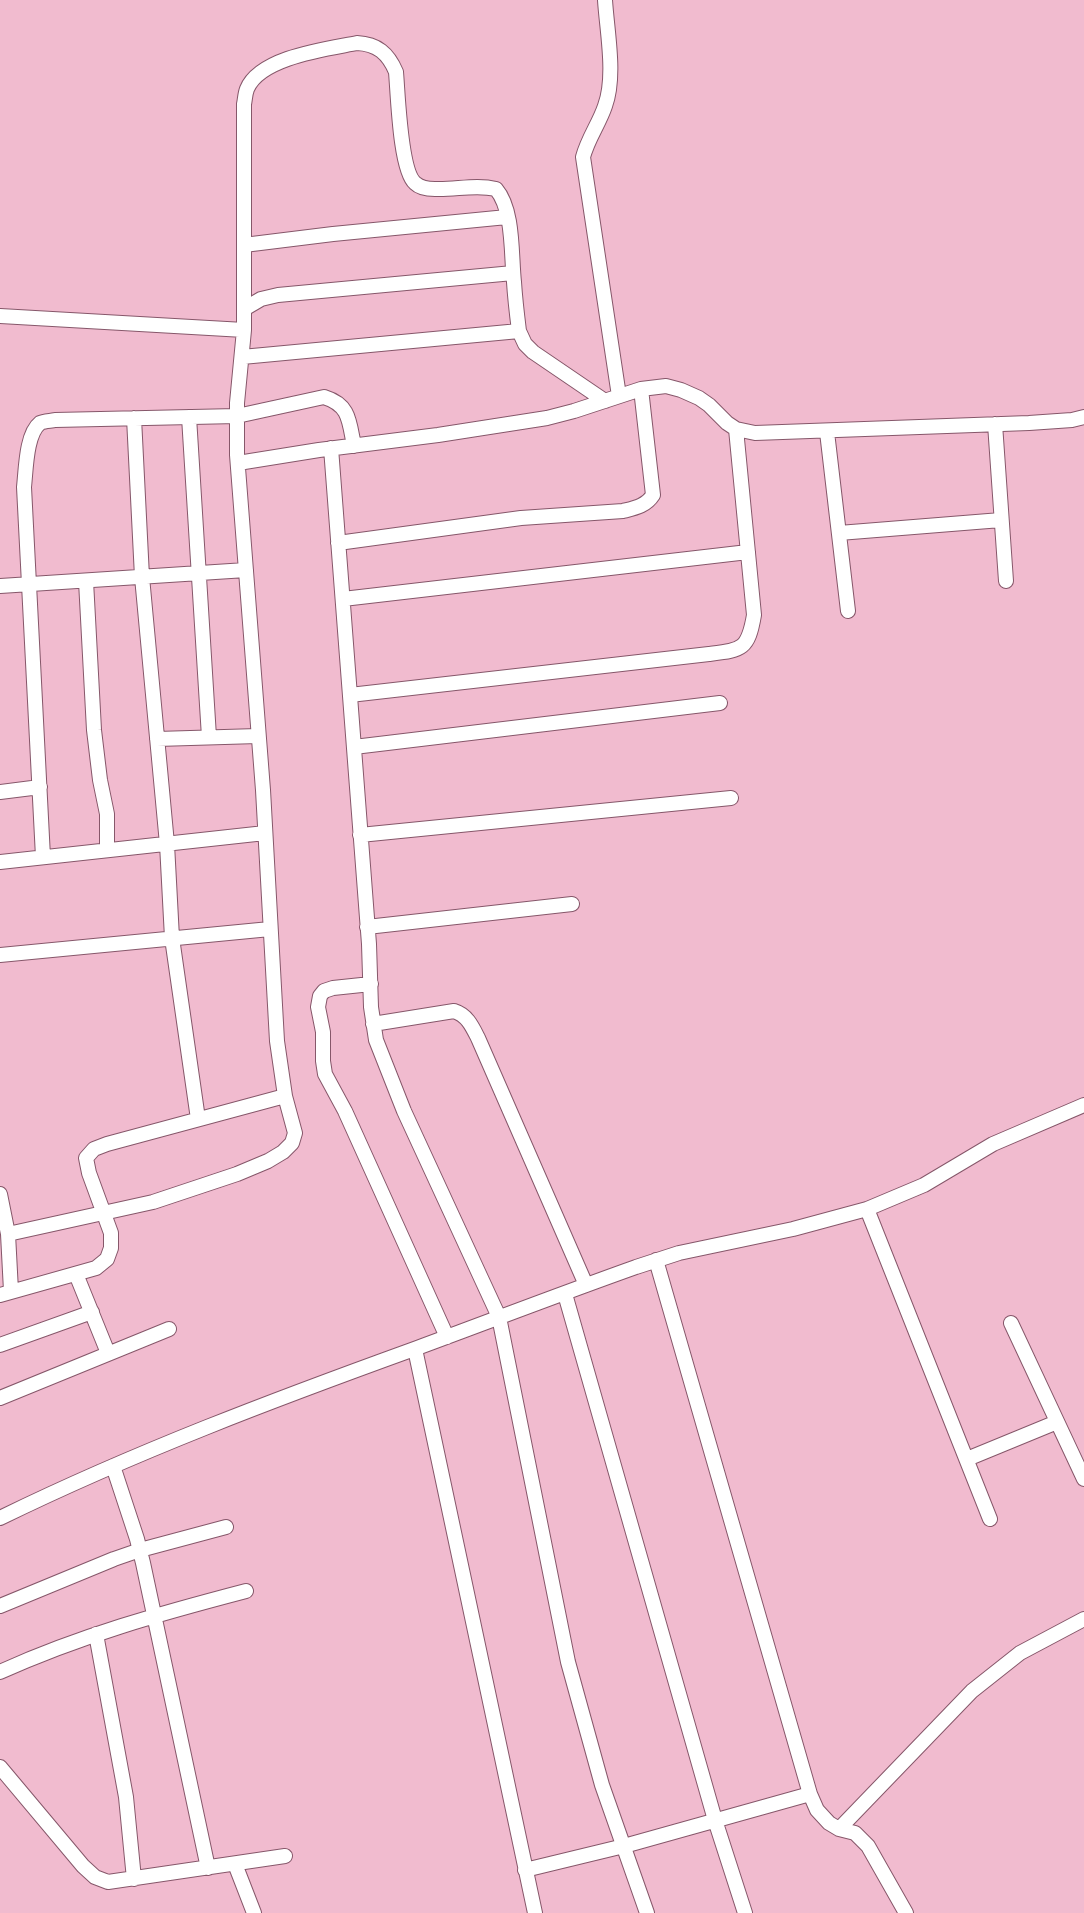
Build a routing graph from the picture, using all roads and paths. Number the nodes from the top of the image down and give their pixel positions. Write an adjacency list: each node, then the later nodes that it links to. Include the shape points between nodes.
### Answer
1 (605, 0): 11 (street, via 609,89 605,107 586,144 583,157)
2 (508, 217): 3 (street); 3 (street, via 502,196 496,189 435,189 422,187 414,182 406,165 396,72 392,63 378,47 368,43 357,43 288,58 258,75 247,90 244,104); 4 (street)
3 (244, 245): 5 (street)
4 (513, 273): 5 (street, via 278,295 261,299); 8 (street)
5 (244, 309): 7 (street)
6 (0, 316): 7 (street)
7 (244, 330): 9 (street)
8 (519, 331): 9 (street); 12 (street, via 525,344 533,352)
9 (242, 357): 13 (street)
10 (641, 389): 11 (street); 18 (street, via 666,386 681,390 704,402); 25 (street, via 653,491 648,502 623,511 522,518)
11 (619, 396): 12 (street)
12 (605, 401): 20 (street, via 547,418 444,435)
13 (237, 416): 14 (street); 20 (street, via 324,397 335,400 347,413); 22 (street)
14 (189, 417): 16 (street); 28 (street)
15 (1084, 417): 17 (street, via 1050,422)
16 (134, 418): 29 (street); 32 (street, via 55,420 41,422 34,430 29,444 24,487)
17 (995, 424): 19 (street); 23 (street)
18 (736, 429): 19 (street, via 755,433); 26 (street)
19 (827, 432): 24 (street)
20 (354, 446): 21 (street)
21 (331, 448): 22 (street); 25 (street)
22 (238, 463): 27 (street)
23 (1001, 520): 24 (street); 31 (street)
24 (839, 533): 35 (street)
25 (338, 543): 34 (street)
26 (748, 552): 34 (street); 36 (street, via 754,615 748,641 738,649)
27 (246, 570): 28 (street); 38 (street)
28 (199, 573): 29 (street); 39 (street)
29 (142, 577): 30 (street); 40 (street)
30 (86, 581): 32 (street); 48 (street, via 94,730 107,814)
31 (1006, 581)
32 (29, 585): 33 (street); 42 (street)
33 (0, 586)
34 (343, 599): 36 (street)
35 (848, 611)
36 (350, 695): 41 (street)
37 (720, 703): 41 (street)
38 (258, 736): 39 (street); 45 (street)
39 (209, 737): 40 (street)
40 (157, 739): 47 (street)
41 (354, 748): 46 (street)
42 (40, 787): 43 (street); 49 (street)
43 (0, 792)
44 (731, 798): 46 (street)
45 (265, 833): 47 (street); 53 (street)
46 (360, 835): 52 (street)
47 (167, 844): 48 (street); 54 (street)
48 (107, 850): 49 (street)
49 (43, 857): 50 (street)
50 (0, 862)
51 (572, 904): 52 (street)
52 (367, 927): 56 (street)
53 (270, 928): 54 (street); 58 (street, via 277,1041)
54 (172, 938): 55 (street); 60 (street)
55 (0, 955)
56 (371, 984): 57 (street); 74 (street, via 333,988 324,991 320,996 318,1007 323,1032 325,1074 345,1112)
57 (373, 1024): 67 (street, via 454,1011 467,1019 478,1038); 71 (street, via 376,1040 392,1082)
58 (285, 1096): 60 (street); 63 (street, via 295,1133 292,1143 283,1152 208,1184 153,1202)
59 (1084, 1105): 62 (street, via 993,1144 924,1185)
60 (198, 1119): 63 (street, via 94,1149 86,1158 89,1173)
61 (0, 1194): 64 (street)
62 (867, 1209): 65 (street, via 793,1230); 80 (street)
63 (105, 1213): 64 (street); 66 (street, via 112,1233 107,1259 96,1268)
64 (8, 1234): 68 (street)
65 (656, 1260): 67 (street); 94 (street)
66 (76, 1274): 68 (street); 70 (street)
67 (586, 1285): 69 (street)
68 (5, 1293)
69 (565, 1294): 71 (street); 95 (street)
70 (92, 1312): 75 (street); 77 (street)
71 (499, 1317): 74 (street); 97 (street, via 568,1662 600,1778)
72 (1011, 1323): 79 (street)
73 (169, 1329): 77 (street)
74 (447, 1337): 76 (street)
75 (0, 1345)
76 (415, 1349): 81 (street, via 313,1385); 101 (street)
77 (108, 1353): 78 (street)
78 (0, 1398)
79 (1057, 1422): 80 (street); 82 (street)
80 (967, 1459): 84 (street)
81 (113, 1466): 83 (street); 86 (street)
82 (1084, 1479)
83 (0, 1518)
84 (990, 1519)
85 (226, 1527): 86 (street)
86 (140, 1550): 88 (street); 89 (street)
87 (246, 1591): 89 (street)
88 (0, 1606)
89 (154, 1615): 91 (street); 100 (street)
90 (1084, 1619): 96 (street, via 1020,1653 983,1682)
91 (96, 1634): 92 (street); 102 (street, via 126,1797)
92 (0, 1672)
93 (0, 1767): 102 (street, via 95,1877 108,1882)
94 (810, 1794): 95 (street); 96 (street, via 817,1810 828,1823)
95 (715, 1820): 97 (street); 106 (street)
96 (839, 1829): 107 (street, via 855,1833 868,1846)
97 (624, 1846): 101 (street); 105 (street)
98 (285, 1856): 99 (street)
99 (235, 1864): 100 (street); 103 (street)
100 (208, 1868): 102 (street)
101 (526, 1870): 104 (street)
102 (134, 1879)
103 (254, 1913)
104 (535, 1913)
105 (647, 1913)
106 (745, 1913)
107 (906, 1913)

